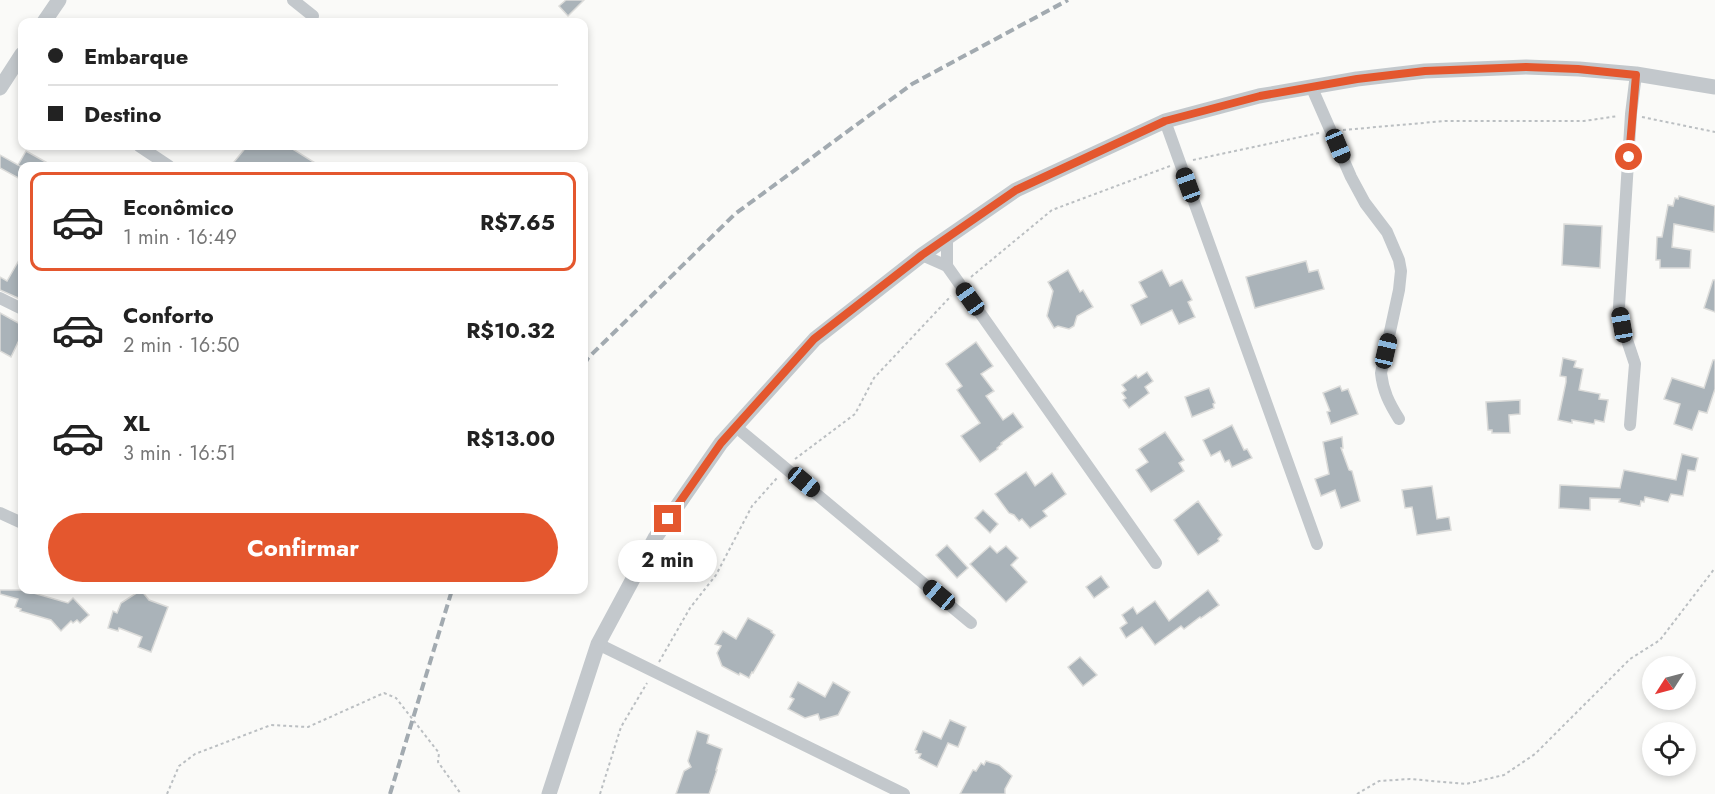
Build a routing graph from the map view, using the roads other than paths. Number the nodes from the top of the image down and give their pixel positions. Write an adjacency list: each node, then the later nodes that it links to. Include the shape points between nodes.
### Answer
1 (59, 0): 4 (street)
2 (293, 0): 3 (street)
3 (313, 16)
4 (47, 18)
5 (18, 64): 9 (street)
6 (1636, 75): 7 (street, via 1526,67 1425,71); 8 (street); 19 (street, via 1619,307 1635,364)
7 (1311, 86): 10 (street); 18 (street, via 1351,177 1387,232 1399,260 1399,290 1381,373 1386,398)
8 (1715, 87)
9 (0, 88)
10 (1165, 121): 13 (street, via 1016,190); 23 (street)
11 (145, 150): 12 (street)
12 (163, 162)
13 (947, 237): 14 (street); 15 (street)
14 (922, 255): 15 (street); 20 (street, via 814,339)
15 (947, 266): 24 (street)
16 (0, 298): 17 (street)
17 (18, 307)
18 (1399, 419)
19 (1630, 425)
20 (736, 427): 25 (street); 26 (street, via 655,538)
21 (0, 513): 22 (street)
22 (18, 521)
23 (1317, 544)
24 (1156, 562)
25 (971, 623)
26 (598, 644): 27 (street); 28 (street)
27 (549, 794)
28 (904, 794)

